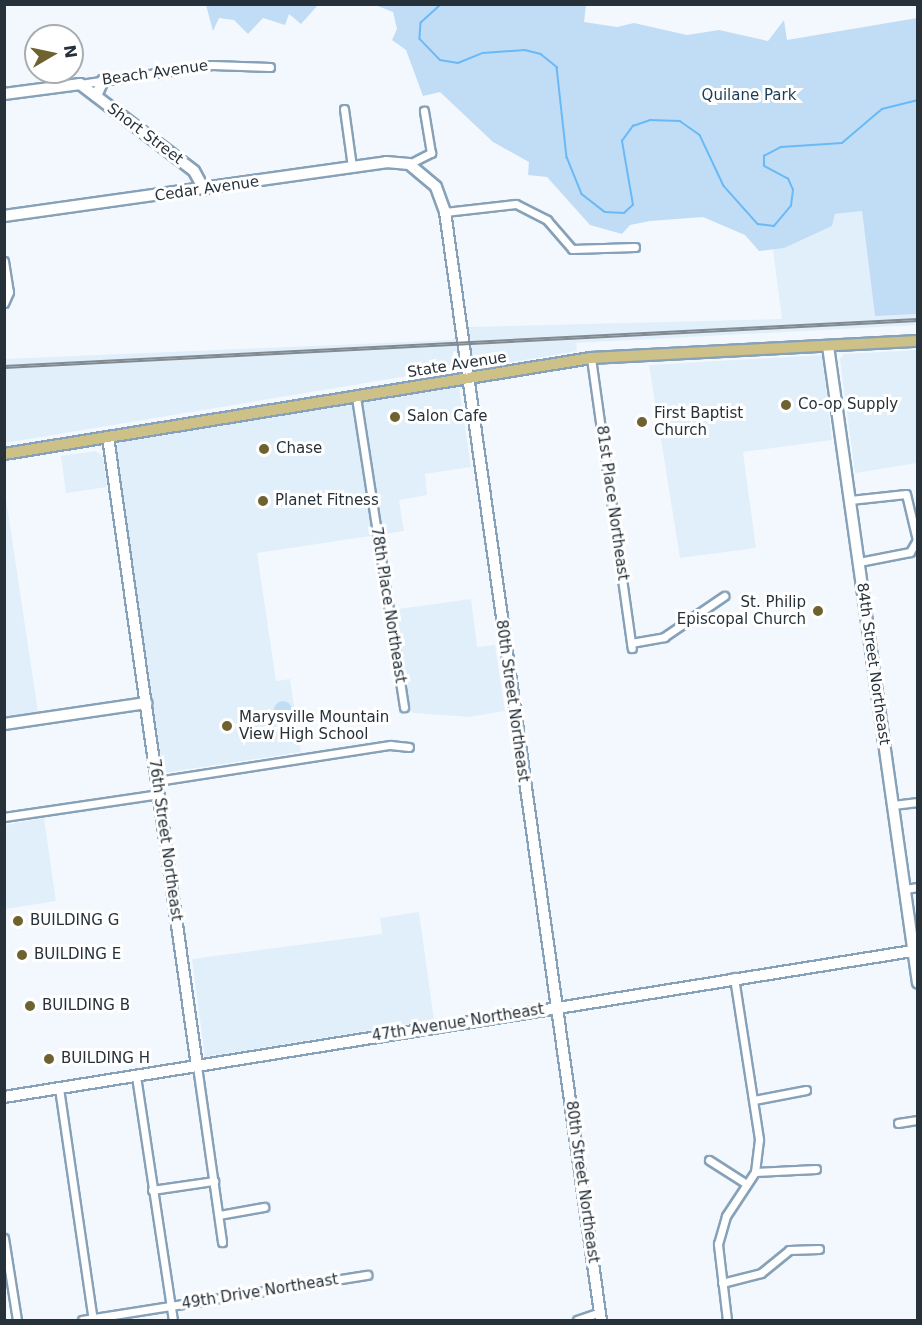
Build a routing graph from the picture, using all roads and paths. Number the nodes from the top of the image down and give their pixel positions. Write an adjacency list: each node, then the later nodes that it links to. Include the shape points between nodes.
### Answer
1 (270, 67): 2 (street, Beach Avenue, via 246,63)
2 (103, 80): 3 (street, Beach Avenue); 6 (street)
3 (84, 83)
4 (80, 84): 5 (street, Beach Avenue); 6 (street, Short Street)
5 (4, 94)
6 (96, 96): 11 (street, Short Street, via 194,171)
7 (344, 109): 10 (street)
8 (424, 111): 9 (street, via 431,153)
9 (409, 164): 10 (street, Cedar Avenue); 12 (street, 80th Street Northeast, via 431,180)
10 (352, 167): 11 (street, Cedar Avenue)
11 (204, 189): 13 (street, Cedar Avenue)
12 (445, 212): 14 (street, via 516,204 547,220 572,249 592,253); 20 (street, 80th Street Northeast)
13 (4, 216)
14 (635, 248)
15 (4, 261): 16 (street)
16 (6, 302)
17 (918, 341): 18 (main road, State Avenue)
18 (828, 346): 19 (main road, State Avenue); 24 (street, 84th Street Northeast)
19 (591, 358): 20 (main road, State Avenue); 27 (street, 81st Place Northeast, via 632,646 664,637)
20 (466, 379): 21 (main road, State Avenue); 42 (street, 80th Street Northeast)
21 (356, 397): 22 (main road, State Avenue); 29 (street, 78th Place Northeast)
22 (108, 437): 23 (main road, State Avenue); 28 (street, 76th Street Northeast)
23 (4, 454)
24 (850, 500): 25 (street, via 898,492 909,497); 26 (street, 84th Street Northeast)
25 (916, 545): 26 (street, via 905,554)
26 (859, 562): 35 (street, 84th Street Northeast)
27 (724, 596)
28 (146, 703): 30 (street); 32 (street, 76th Street Northeast)
29 (404, 707)
30 (4, 724)
31 (409, 747): 32 (street, via 390,745)
32 (157, 781): 33 (street, 76th Street Northeast)
33 (159, 795): 36 (street); 43 (street, 76th Street Northeast)
34 (918, 802): 35 (street)
35 (893, 805): 38 (street, 84th Street Northeast)
36 (4, 817)
37 (918, 887): 38 (street)
38 (905, 889): 39 (street, 84th Street Northeast)
39 (912, 951): 40 (street, 47th Avenue Northeast); 41 (street, 84th Street Northeast)
40 (734, 977): 42 (street, 47th Avenue Northeast); 48 (street)
41 (918, 983)
42 (557, 1007): 43 (street, 47th Avenue Northeast); 65 (street, 80th Street Northeast)
43 (197, 1065): 44 (street, 47th Avenue Northeast); 54 (street, 76th Street Northeast)
44 (136, 1076): 45 (street, 47th Avenue Northeast); 56 (street)
45 (59, 1088): 47 (street, 47th Avenue Northeast); 68 (street)
46 (806, 1090): 48 (street)
47 (4, 1097)
48 (754, 1100): 53 (street, via 759,1139)
49 (918, 1120): 50 (street)
50 (898, 1123)
51 (709, 1160): 55 (street)
52 (816, 1169): 53 (street)
53 (755, 1172): 55 (street)
54 (214, 1181): 56 (street); 58 (street, 76th Street Northeast)
55 (745, 1183): 63 (street, via 721,1230)
56 (152, 1190): 64 (street)
57 (264, 1207): 58 (street)
58 (219, 1215): 60 (street, 76th Street Northeast)
59 (4, 1238): 66 (street)
60 (222, 1242)
61 (819, 1249): 63 (street, via 789,1250 761,1273)
62 (367, 1275): 64 (street, 49th Drive Northeast)
63 (722, 1283): 71 (street)
64 (171, 1306): 68 (street, 49th Drive Northeast); 69 (street)
65 (600, 1316): 70 (street)
66 (17, 1320)
67 (82, 1320): 68 (street, 49th Drive Northeast)
68 (93, 1320)
69 (173, 1320)
70 (577, 1320)
71 (727, 1320)

